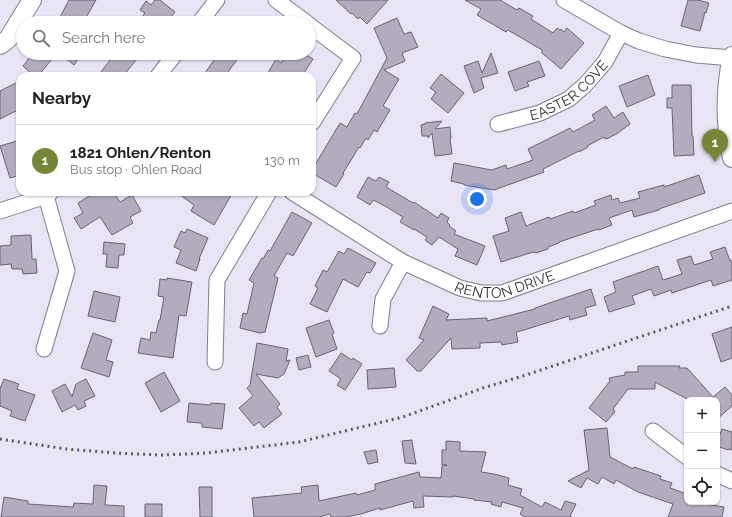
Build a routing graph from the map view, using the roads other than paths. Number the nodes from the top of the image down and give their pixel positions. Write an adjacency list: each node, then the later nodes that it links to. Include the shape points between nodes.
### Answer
1 (32, 0): 5 (street)
2 (217, 0): 6 (street)
3 (276, 0): 7 (street)
4 (564, 0): 10 (street)
5 (22, 16)
6 (204, 16)
7 (297, 16)
8 (16, 26): 11 (street, via 8,39)
9 (316, 30): 15 (street, via 353,58)
10 (621, 33): 12 (street, via 666,49 696,55); 16 (street, EASTER COVE, via 605,62 569,99 540,113)
11 (0, 45)
12 (732, 57): 17 (street, via 726,118)
13 (171, 60): 14 (street)
14 (161, 72)
15 (316, 117)
16 (498, 124)
17 (732, 158)
18 (43, 196): 22 (street)
19 (49, 196): 26 (street, via 67,271)
20 (267, 196): 27 (street, via 217,280)
21 (298, 196): 24 (street, RENTON DRIVE)
22 (0, 211)
23 (732, 211): 24 (street, RENTON DRIVE, via 502,292 481,293 460,288)
24 (402, 262): 25 (street, via 383,299)
25 (380, 326)
26 (44, 349)
27 (215, 362)
28 (653, 431): 29 (street)
29 (684, 455)
30 (720, 475): 31 (street)
31 (732, 481)

